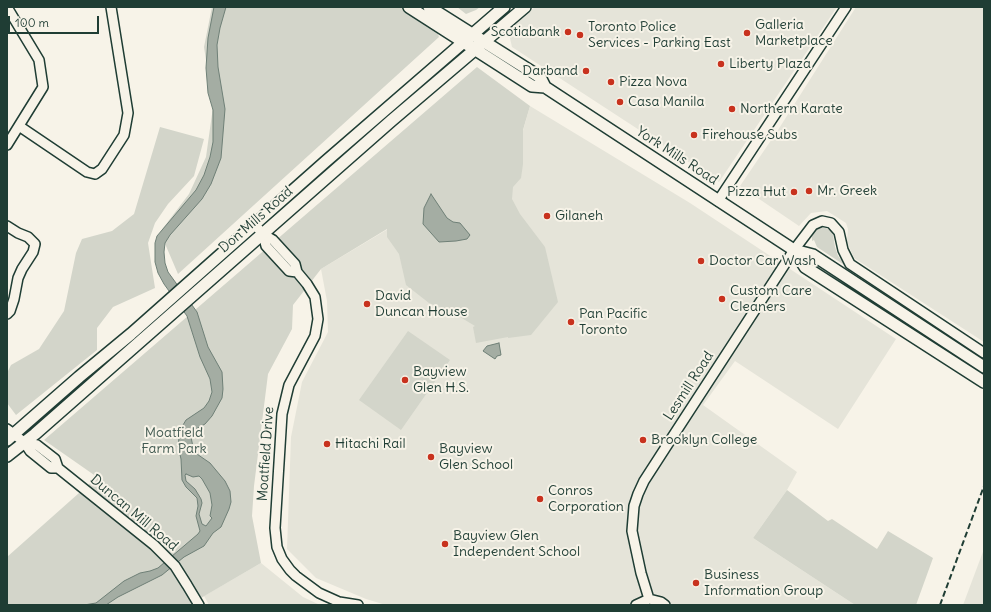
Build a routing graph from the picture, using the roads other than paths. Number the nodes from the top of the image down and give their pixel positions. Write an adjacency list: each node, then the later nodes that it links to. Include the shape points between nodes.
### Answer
1 (7, 7): 8 (street)
2 (111, 7): 15 (street, via 128,114 124,135 102,169 95,174 87,172)
3 (409, 7): 12 (main road, York Mills Road)
4 (429, 7): 10 (main road, York Mills Road)
5 (504, 7): 10 (main road, Don Mills Road)
6 (524, 7): 11 (main road, Don Mills Road)
7 (846, 7): 17 (street)
8 (15, 21): 9 (street); 15 (street, via 39,60 43,87)
9 (7, 27)
10 (473, 34): 11 (main road, York Mills Road); 12 (main road, Don Mills Road)
11 (484, 41): 13 (main road, Don Mills Road); 14 (main road, York Mills Road, via 540,77)
12 (464, 42): 13 (main road, York Mills Road); 18 (main road, Don Mills Road)
13 (474, 49): 14 (main road, York Mills Road, via 532,86); 20 (main road, Don Mills Road)
14 (544, 87): 17 (main road, York Mills Road)
15 (19, 126): 16 (street)
16 (7, 145)
17 (718, 201): 21 (main road, York Mills Road)
18 (255, 225): 20 (street, Moatfield Drive); 22 (main road, Don Mills Road)
19 (7, 226): 23 (street, via 28,237 35,244 18,278 14,299)
20 (263, 234): 22 (main road, Don Mills Road); 33 (street, Moatfield Drive, via 273,240 295,264 297,272 315,297 318,324 310,349 289,385 282,414 275,538 282,559 296,576 328,598)
21 (794, 250): 25 (street, via 813,225 822,221 831,223 839,232 843,250 850,264); 26 (main road, York Mills Road, via 813,255); 27 (main road, York Mills Road, via 805,267); 31 (street, Lesmill Road, via 638,494 634,506 632,531)
22 (214, 268): 24 (main road, Don Mills Road)
23 (7, 314)
24 (135, 338): 28 (main road, Don Mills Road, via 79,377); 29 (main road, Don Mills Road)
25 (984, 352)
26 (984, 367)
27 (984, 382)
28 (9, 435): 29 (street, Duncan Mill Road)
29 (24, 442): 30 (main road, Don Mills Road); 32 (street, Duncan Mill Road, via 30,451 51,468 58,468 154,545 175,566)
30 (7, 456)
31 (649, 599): 34 (street); 35 (street)
32 (199, 605)
33 (358, 605)
34 (636, 605)
35 (665, 605)

